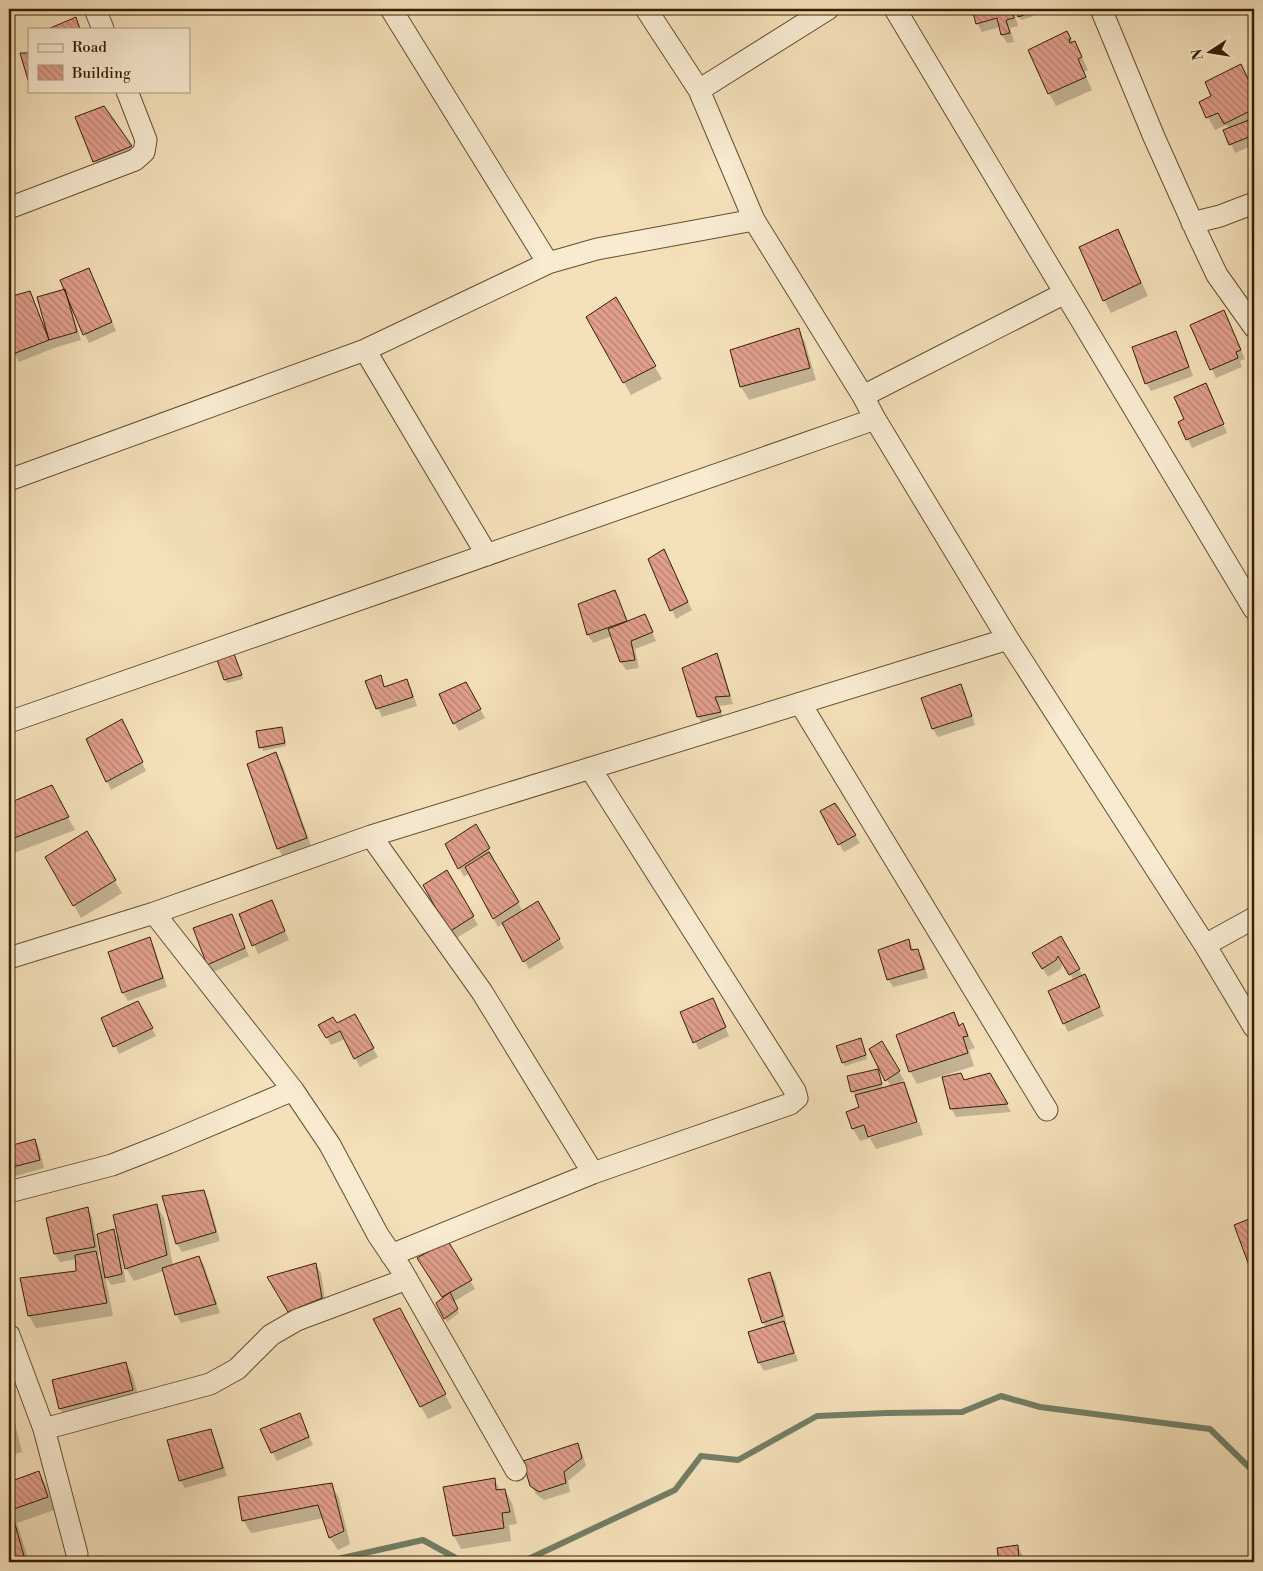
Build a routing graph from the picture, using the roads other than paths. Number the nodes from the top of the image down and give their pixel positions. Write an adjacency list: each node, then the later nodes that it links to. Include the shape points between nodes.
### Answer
1 (95, 9): 7 (street)
2 (391, 9): 14 (street)
3 (646, 9): 8 (street)
4 (828, 9): 8 (street)
5 (895, 9): 15 (street)
6 (1101, 9): 13 (street)
7 (103, 28)
8 (699, 90): 12 (street)
9 (127, 92): 11 (street, via 146,140 144,152 135,160)
10 (1254, 203): 13 (street)
11 (9, 208)
12 (754, 220): 14 (street, via 597,249); 18 (street)
13 (1192, 223): 16 (street, via 1217,275)
14 (548, 263): 17 (street)
15 (1065, 294): 18 (street); 22 (street)
16 (1254, 327)
17 (365, 350): 20 (street); 21 (street)
18 (863, 396): 19 (street)
19 (875, 419): 21 (street); 23 (street)
20 (9, 480)
21 (487, 555): 25 (street)
22 (1254, 609)
23 (1008, 639): 24 (street); 30 (street)
24 (800, 703): 26 (street); 34 (street)
25 (9, 722)
26 (590, 768): 27 (street); 35 (street, via 797,1098 790,1104)
27 (371, 836): 28 (street); 35 (street, via 482,992)
28 (154, 913): 31 (street); 33 (street)
29 (1254, 918): 30 (street)
30 (1205, 944): 32 (street)
31 (9, 958)
32 (1254, 1027)
33 (293, 1090): 36 (street, via 112,1165); 37 (street, via 330,1145)
34 (1047, 1110)
35 (593, 1173): 37 (street)
36 (9, 1192)
37 (391, 1255): 38 (street)
38 (407, 1279): 40 (street, via 297,1320 271,1335 237,1368 210,1384); 41 (street)
39 (9, 1335): 40 (street)
40 (44, 1429): 42 (street)
41 (516, 1470)
42 (77, 1554)

